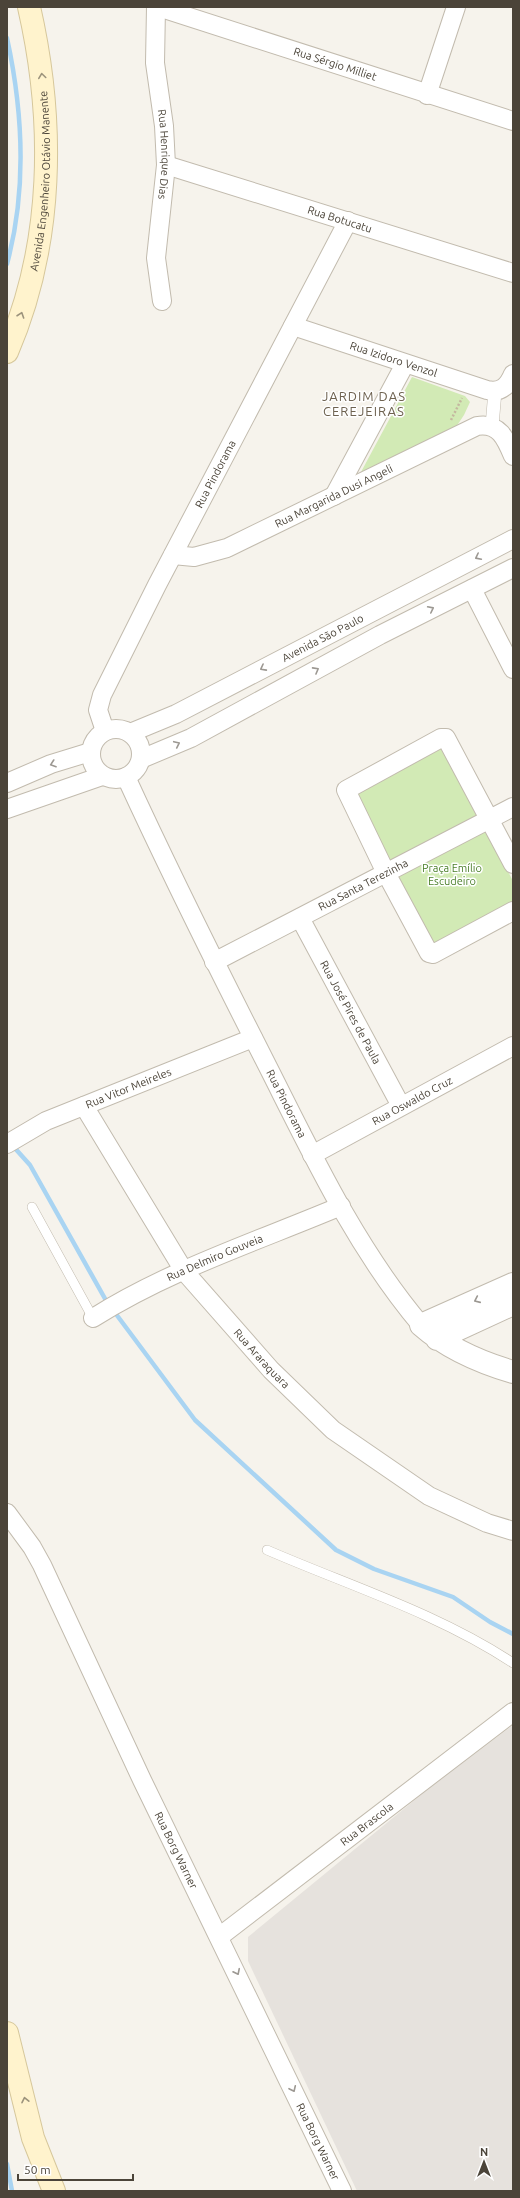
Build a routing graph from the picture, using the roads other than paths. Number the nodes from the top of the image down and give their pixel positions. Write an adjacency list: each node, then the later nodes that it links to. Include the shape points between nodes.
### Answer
1 (29, 7): 11 (main road, Avenida Engenheiro Otávio Manente, one-way to 1, via 23,309 38,247 45,180 46,102)
2 (157, 7): 4 (street, Rua Sérgio Milliet); 6 (street, Rua Henrique Dias, via 155,63 164,126)
3 (456, 7): 4 (street)
4 (427, 95): 5 (street, Rua Sérgio Milliet)
5 (513, 121)
6 (166, 165): 7 (street, Rua Botucatu); 9 (street, Rua Henrique Dias, via 156,258)
7 (348, 221): 8 (street, Rua Botucatu); 10 (street, Rua Pindorama)
8 (513, 273)
9 (162, 301)
10 (293, 326): 12 (street, Rua Izidoro Venzol); 21 (street, Rua Pindorama)
11 (7, 352)
12 (405, 364): 14 (street, Rua Izidoro Venzol, via 484,390); 17 (street)
13 (513, 374): 14 (street, via 508,384)
14 (495, 391): 15 (street)
15 (492, 426): 16 (street, via 504,436); 18 (street, Rua Margarida Dusi Angeli, via 477,426)
16 (513, 456)
17 (355, 460): 18 (street, via 354,477); 19 (street)
18 (358, 484): 19 (street, Rua Margarida Dusi Angeli)
19 (334, 496): 21 (street, Rua Margarida Dusi Angeli, via 226,548 194,557)
20 (513, 539): 24 (street, Avenida São Paulo, one-way to 24)
21 (173, 555): 27 (street, Rua Pindorama, via 98,703 100,718)
22 (513, 568): 23 (street)
23 (472, 589): 25 (street, one-way to 23); 26 (street)
24 (334, 631): 25 (street); 28 (street, Avenida São Paulo, one-way to 28, via 176,714)
25 (346, 653): 30 (street, one-way to 25, via 191,738)
26 (513, 669)
27 (106, 731): 28 (street, via 118,729); 29 (street, via 93,743)
28 (130, 733): 30 (street, via 141,748)
29 (90, 752): 31 (street, via 91,761); 33 (street, one-way to 33, via 51,764)
30 (141, 760): 32 (street, via 136,770)
31 (102, 776): 32 (street, via 114,779); 35 (street)
32 (126, 777): 41 (street, Rua Pindorama)
33 (7, 783)
34 (513, 807): 36 (street, Rua Santa Terezinha)
35 (7, 809)
36 (489, 820): 37 (street); 38 (street, Rua Santa Terezinha); 38 (street, via 446,738 441,738 346,790)
37 (513, 864)
38 (386, 873): 39 (street, via 431,954); 40 (street, Rua Santa Terezinha)
39 (513, 911)
40 (300, 918): 41 (street, Rua Santa Terezinha); 45 (street, Rua José Pires de Paula)
41 (214, 962): 42 (street, Rua Pindorama)
42 (253, 1038): 44 (street, Rua Vitor Meireles); 47 (street, Rua Pindorama)
43 (513, 1046): 45 (street, Rua Oswaldo Cruz)
44 (84, 1106): 46 (street, Rua Vitor Meireles, via 46,1121); 50 (street, Rua Araraquara)
45 (401, 1106): 47 (street, Rua Oswaldo Cruz)
46 (13, 1140)
47 (312, 1155): 48 (street, Rua Pindorama)
48 (340, 1206): 50 (street, Rua Delmiro Gouveia); 54 (street, Rua Pindorama, via 391,1286)
49 (32, 1207): 53 (lane)
50 (184, 1271): 53 (street, Rua Delmiro Gouveia, via 127,1298); 57 (street, Rua Araraquara, via 271,1370 332,1430 429,1496 487,1523)
51 (513, 1284): 54 (street, one-way to 54)
52 (513, 1304): 54 (street)
53 (97, 1316)
54 (429, 1332): 55 (street, Rua Pindorama, via 468,1356)
55 (513, 1372)
56 (7, 1513): 61 (street, Rua Borg Warner, via 42,1565 142,1780)
57 (513, 1531)
58 (267, 1550): 59 (lane, via 327,1576 393,1600 450,1626)
59 (513, 1663)
60 (513, 1712): 61 (street, Rua Brascola)
61 (220, 1937): 66 (street, Rua Borg Warner, one-way to 66)
62 (7, 2033): 63 (main road, one-way to 62)
63 (33, 2138): 64 (main road); 65 (main road)
64 (42, 2191)
65 (54, 2191)
66 (342, 2191)

